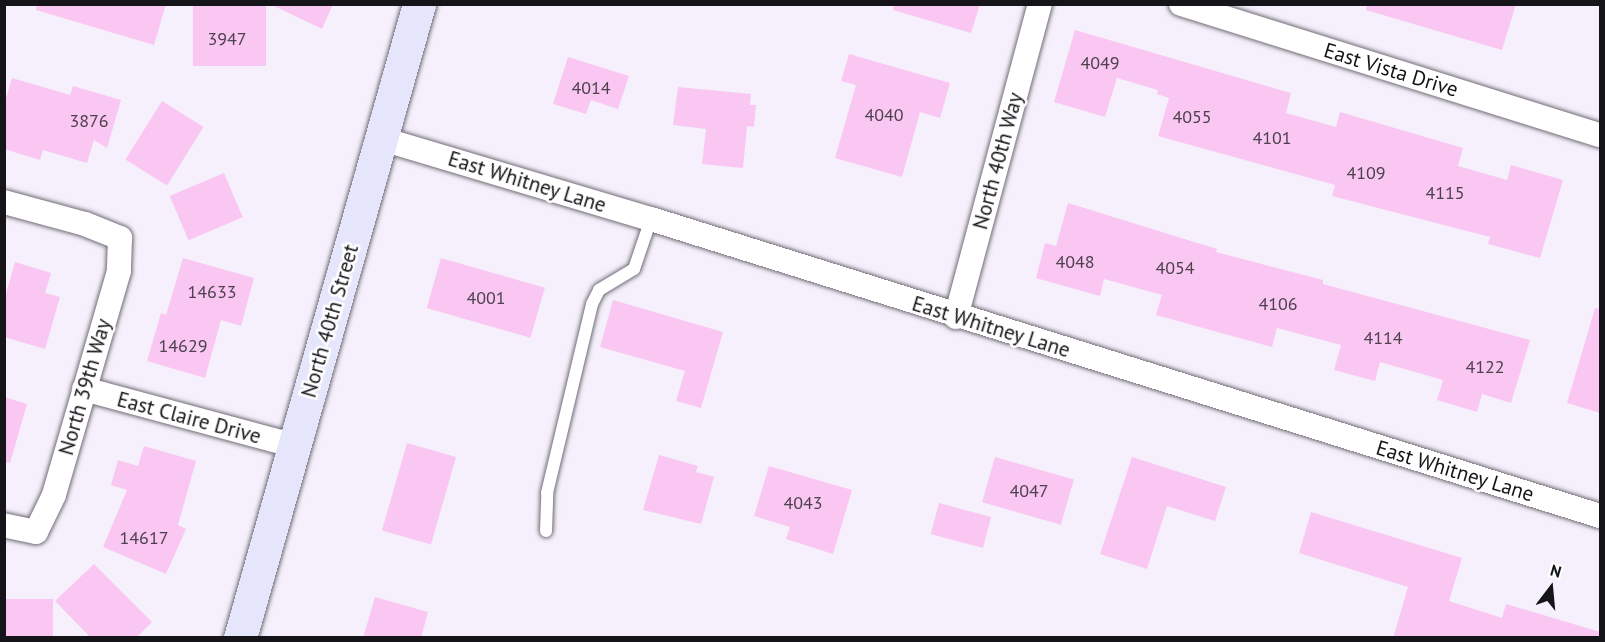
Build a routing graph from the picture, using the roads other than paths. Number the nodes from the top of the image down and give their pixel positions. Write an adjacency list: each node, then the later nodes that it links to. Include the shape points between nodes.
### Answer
1 (419, 4): 5 (main road, North 40th Street)
2 (1040, 4): 8 (street, North 40th Way)
3 (1181, 4): 4 (street, East Vista Drive)
4 (1600, 135)
5 (381, 139): 7 (street, East Whitney Lane); 10 (main road, North 40th Street)
6 (4, 202): 9 (street, North 39th Way, via 120,238 119,271)
7 (651, 219): 8 (street, East Whitney Lane); 13 (lane, via 633,269 599,290 592,304 547,493)
8 (956, 317): 11 (street, East Whitney Lane)
9 (84, 389): 10 (street, East Claire Drive); 12 (street, North 39th Way, via 54,495 36,532)
10 (295, 446): 14 (main road, North 40th Street)
11 (1600, 516)
12 (4, 525)
13 (546, 531)
14 (240, 638)

